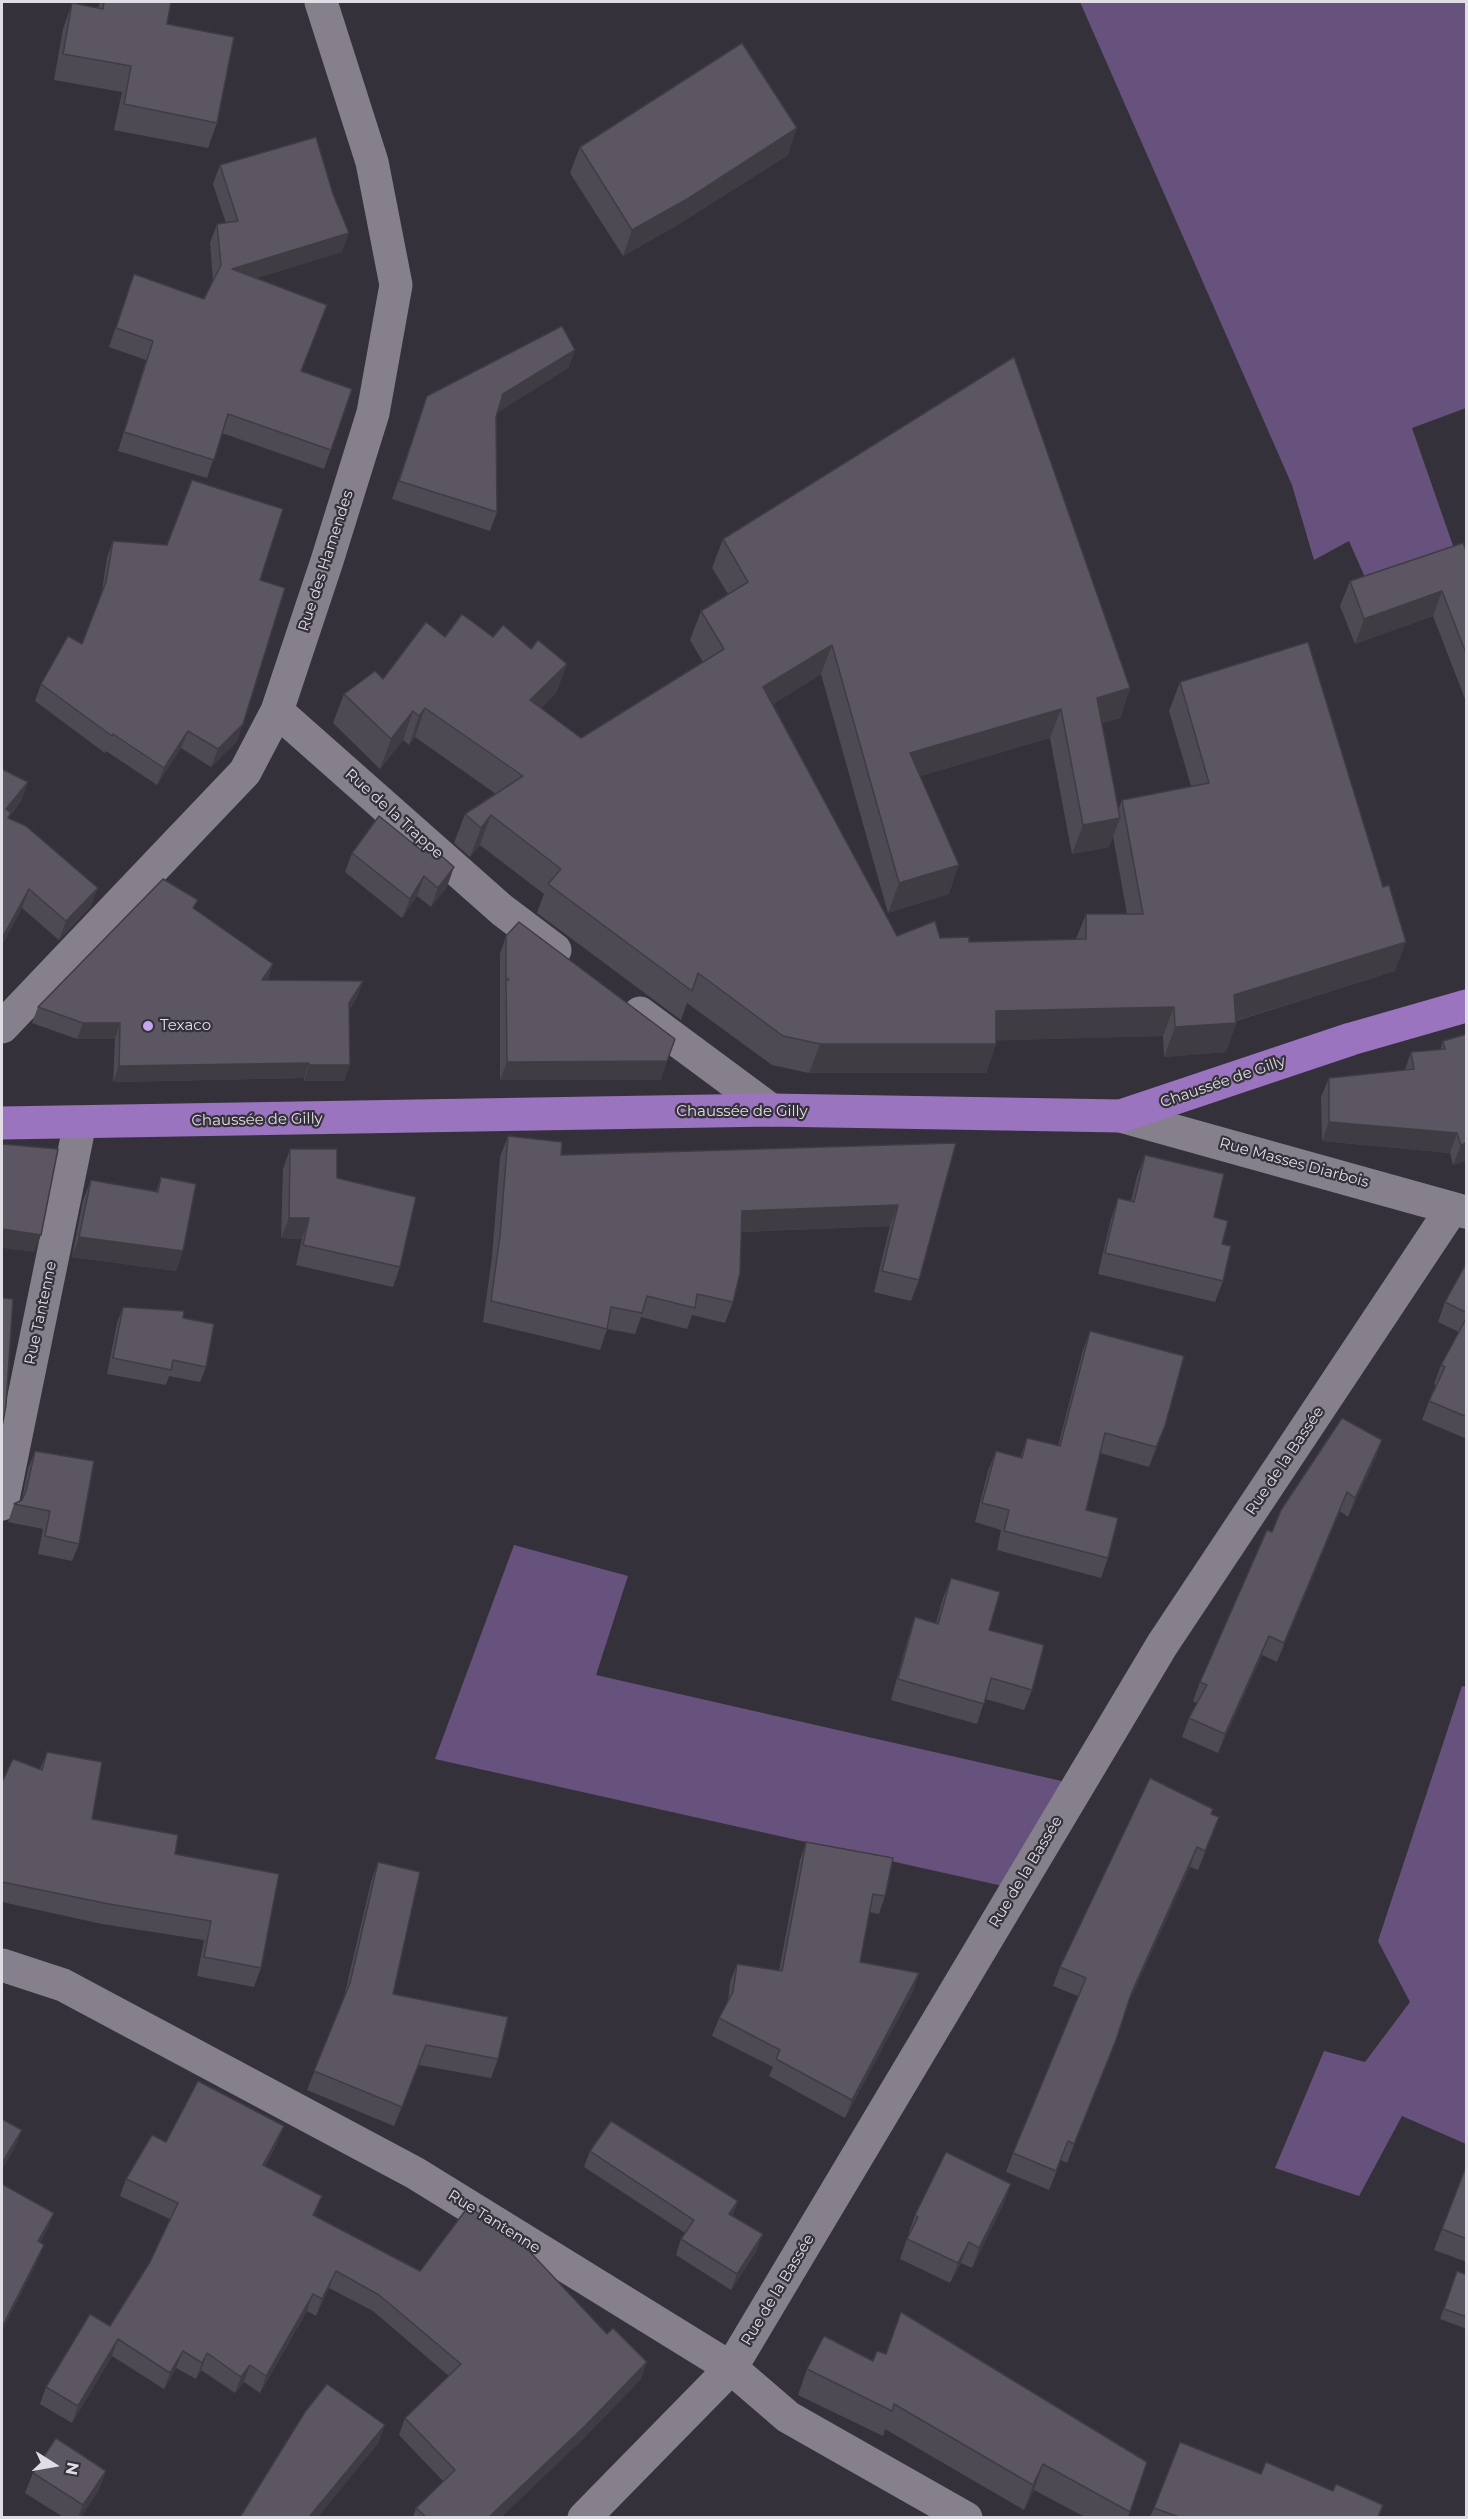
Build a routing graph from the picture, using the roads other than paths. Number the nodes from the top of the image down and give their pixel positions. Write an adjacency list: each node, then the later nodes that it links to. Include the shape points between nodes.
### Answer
1 (321, 2): 2 (street, Rue des Hamendes, via 372,162 396,285 373,413)
2 (277, 711): 3 (street, Rue de la Trappe, via 502,910); 6 (street, Rue des Hamendes, via 245,772)
3 (581, 969)
4 (619, 998): 7 (street)
5 (1467, 1006): 8 (main road, Chaussée de Gilly, via 1351,1039)
6 (2, 1027)
7 (771, 1110): 8 (main road, Chaussée de Gilly); 10 (main road, Chaussée de Gilly)
8 (1121, 1116): 11 (street, Rue Masses Diarbois)
9 (2, 1123): 10 (main road, Chaussée de Gilly)
10 (80, 1123): 12 (street, Rue Tantenne)
11 (1459, 1211): 14 (street, Rue de la Bassée, via 1162,1645)
12 (2, 1504)
13 (2, 1965): 14 (street, Rue Tantenne, via 63,1984 415,2173)
14 (731, 2368): 15 (street, Rue de la Bassée); 16 (street, Rue Tantenne, via 788,2417)
15 (584, 2517)
16 (966, 2517)

